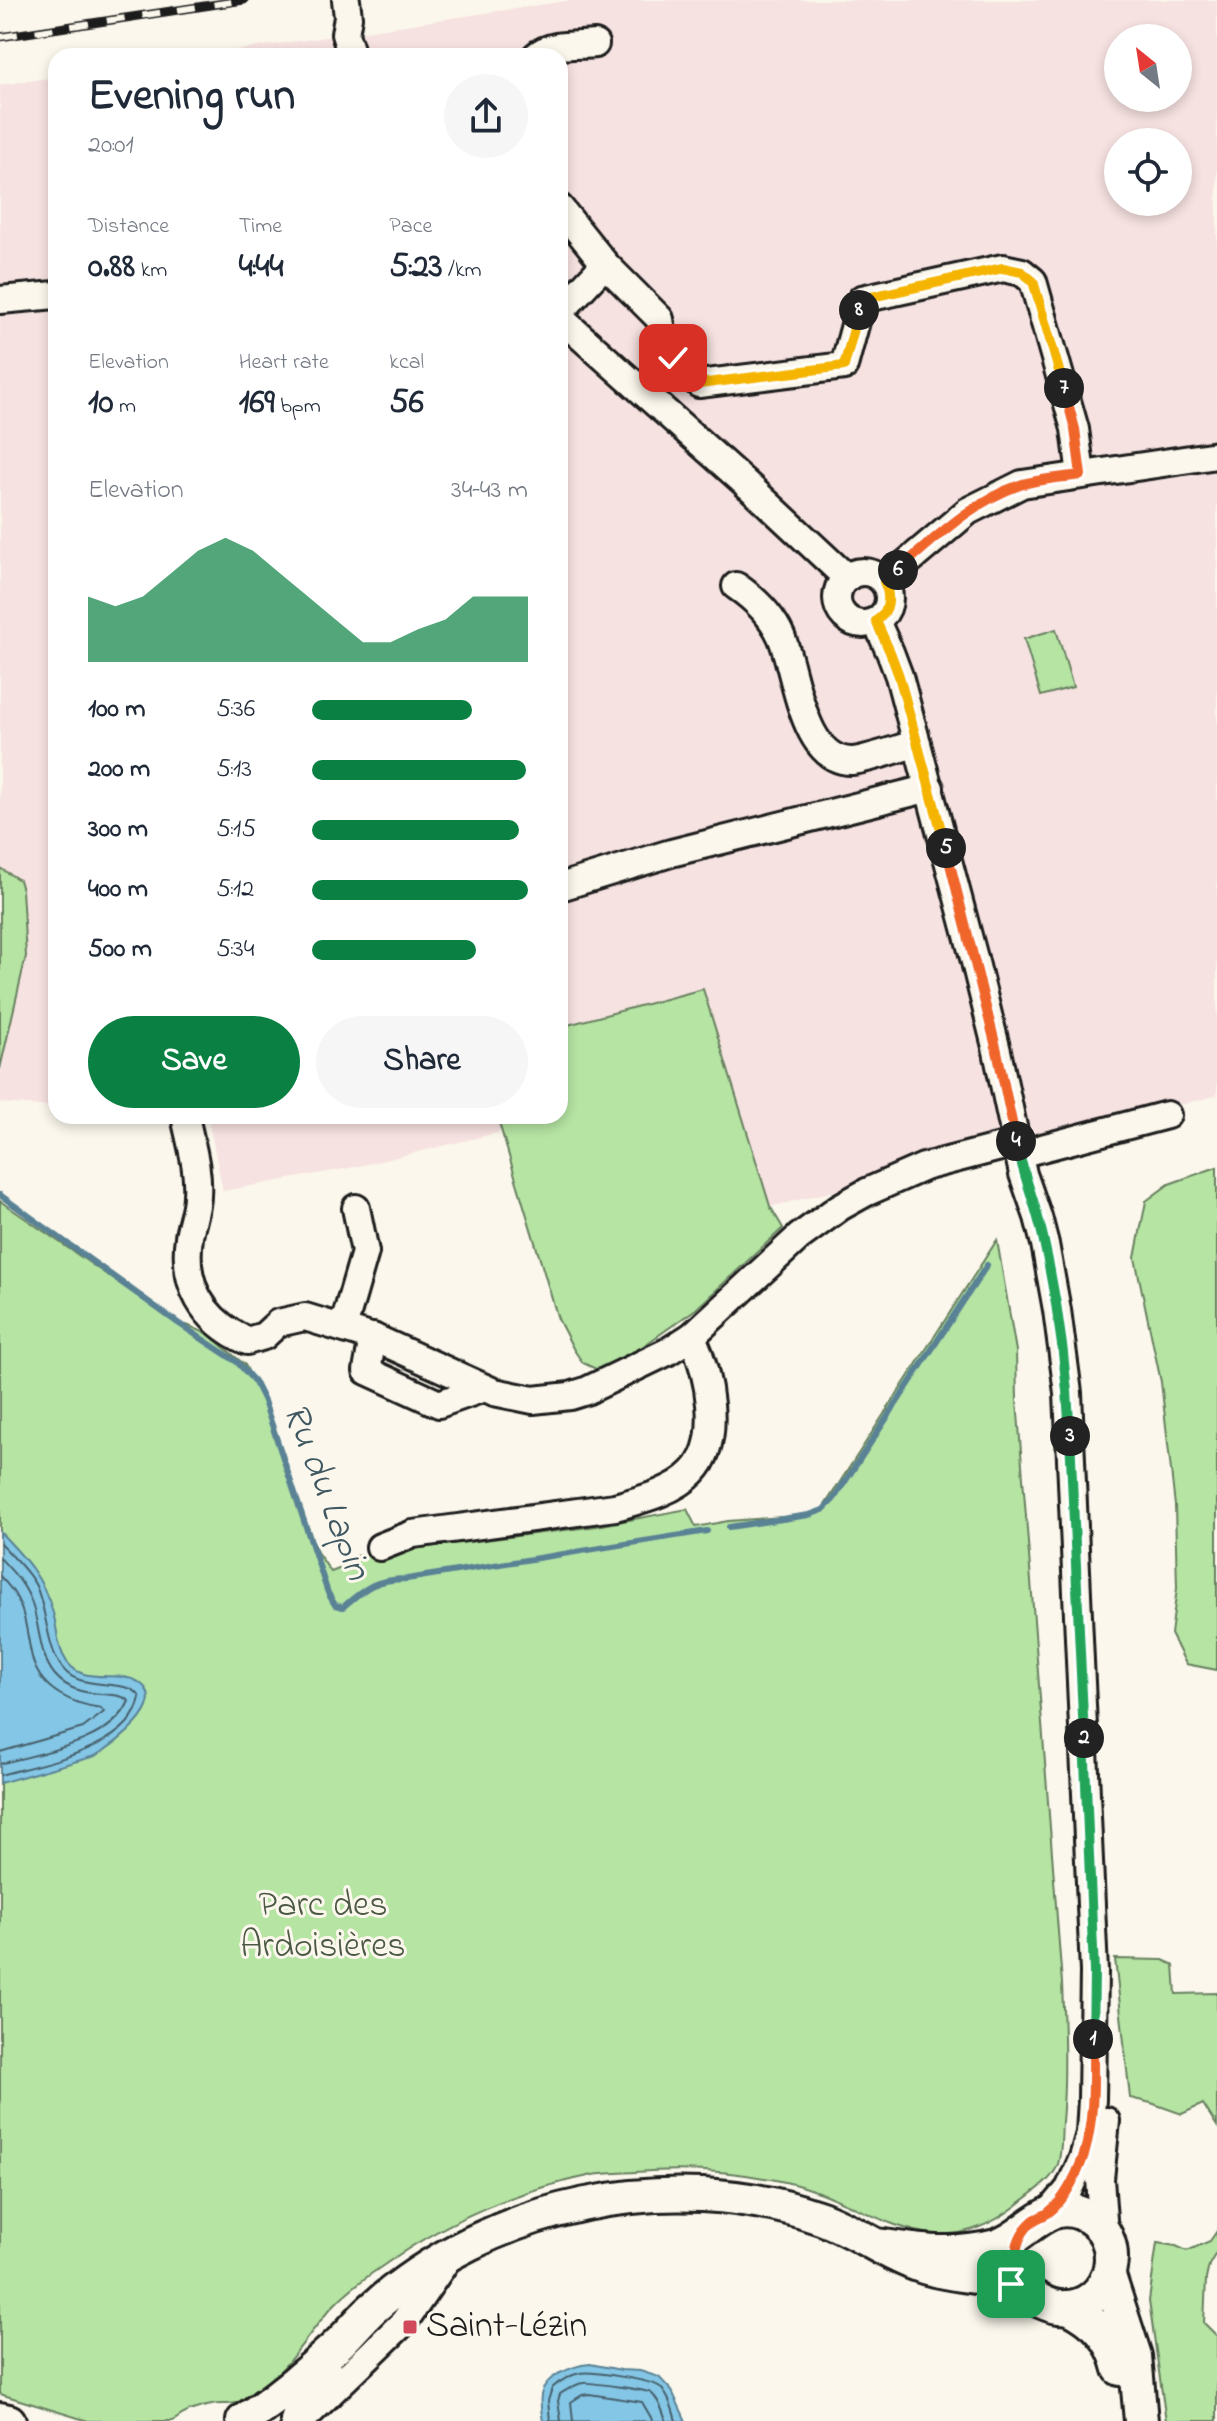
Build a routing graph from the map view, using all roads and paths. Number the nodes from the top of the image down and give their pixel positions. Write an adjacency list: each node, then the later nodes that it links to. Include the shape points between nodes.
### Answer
1 (332, 0): 4 (street)
2 (346, 0): 4 (street)
3 (595, 44): 5 (street)
4 (348, 45)
5 (551, 48)
6 (568, 218): 7 (street)
7 (605, 264): 10 (street); 13 (street, via 660,319 665,350 699,384 844,366 862,299 1003,268 1022,272 1033,281 1075,429)
8 (48, 296): 9 (street)
9 (0, 300)
10 (568, 306)
11 (568, 322): 14 (street)
12 (1217, 455): 13 (street)
13 (1081, 475): 15 (street, via 1022,484 995,496 948,526)
14 (847, 578): 15 (street, via 866,573); 17 (street, via 838,596 843,615 861,624)
15 (884, 582): 17 (street, via 889,601)
16 (736, 586): 18 (street, via 774,623 810,731 824,750 852,761)
17 (876, 621): 18 (street)
18 (917, 743): 19 (street)
19 (930, 788): 20 (street); 23 (street)
20 (568, 885)
21 (1167, 1115): 23 (street)
22 (186, 1124): 25 (street, via 197,1180 188,1270 199,1301 213,1319 247,1341 264,1336 278,1323 305,1317)
23 (1018, 1149): 26 (street, via 943,1161 840,1207 799,1237); 28 (street, via 1045,1244 1068,1393)
24 (356, 1208): 25 (street, via 365,1252)
25 (343, 1328): 26 (street, via 494,1392 533,1400 586,1391)
26 (692, 1336): 27 (street, via 708,1385 709,1433 705,1456 684,1480 615,1507 424,1532)
27 (380, 1547)
28 (1094, 1972): 29 (street, via 1090,2133 1069,2189); 30 (street, via 1109,2099 1100,2179)
29 (1036, 2222): 30 (main road, via 1064,2210 1094,2221); 31 (main road, via 995,2246 952,2254); 34 (main road, via 1017,2246 1015,2263)
30 (1104, 2233): 33 (main road, via 1112,2258)
31 (877, 2245): 32 (main road, via 822,2217 793,2209 735,2198 662,2194 570,2208 488,2235); 34 (main road, via 919,2266)
32 (450, 2255): 36 (main road, via 373,2309); 40 (street, via 404,2322)
33 (1109, 2276): 35 (main road, via 1093,2298); 42 (main road, via 1135,2356)
34 (1028, 2292): 35 (main road, via 1046,2305)
35 (1068, 2307): 41 (main road, via 1105,2334 1116,2354)
36 (334, 2349): 39 (main road); 40 (main road, via 307,2392)
37 (0, 2419): 38 (main road)
38 (9, 2421)
39 (243, 2421)
40 (299, 2421)
41 (1126, 2421)
42 (1141, 2421)

